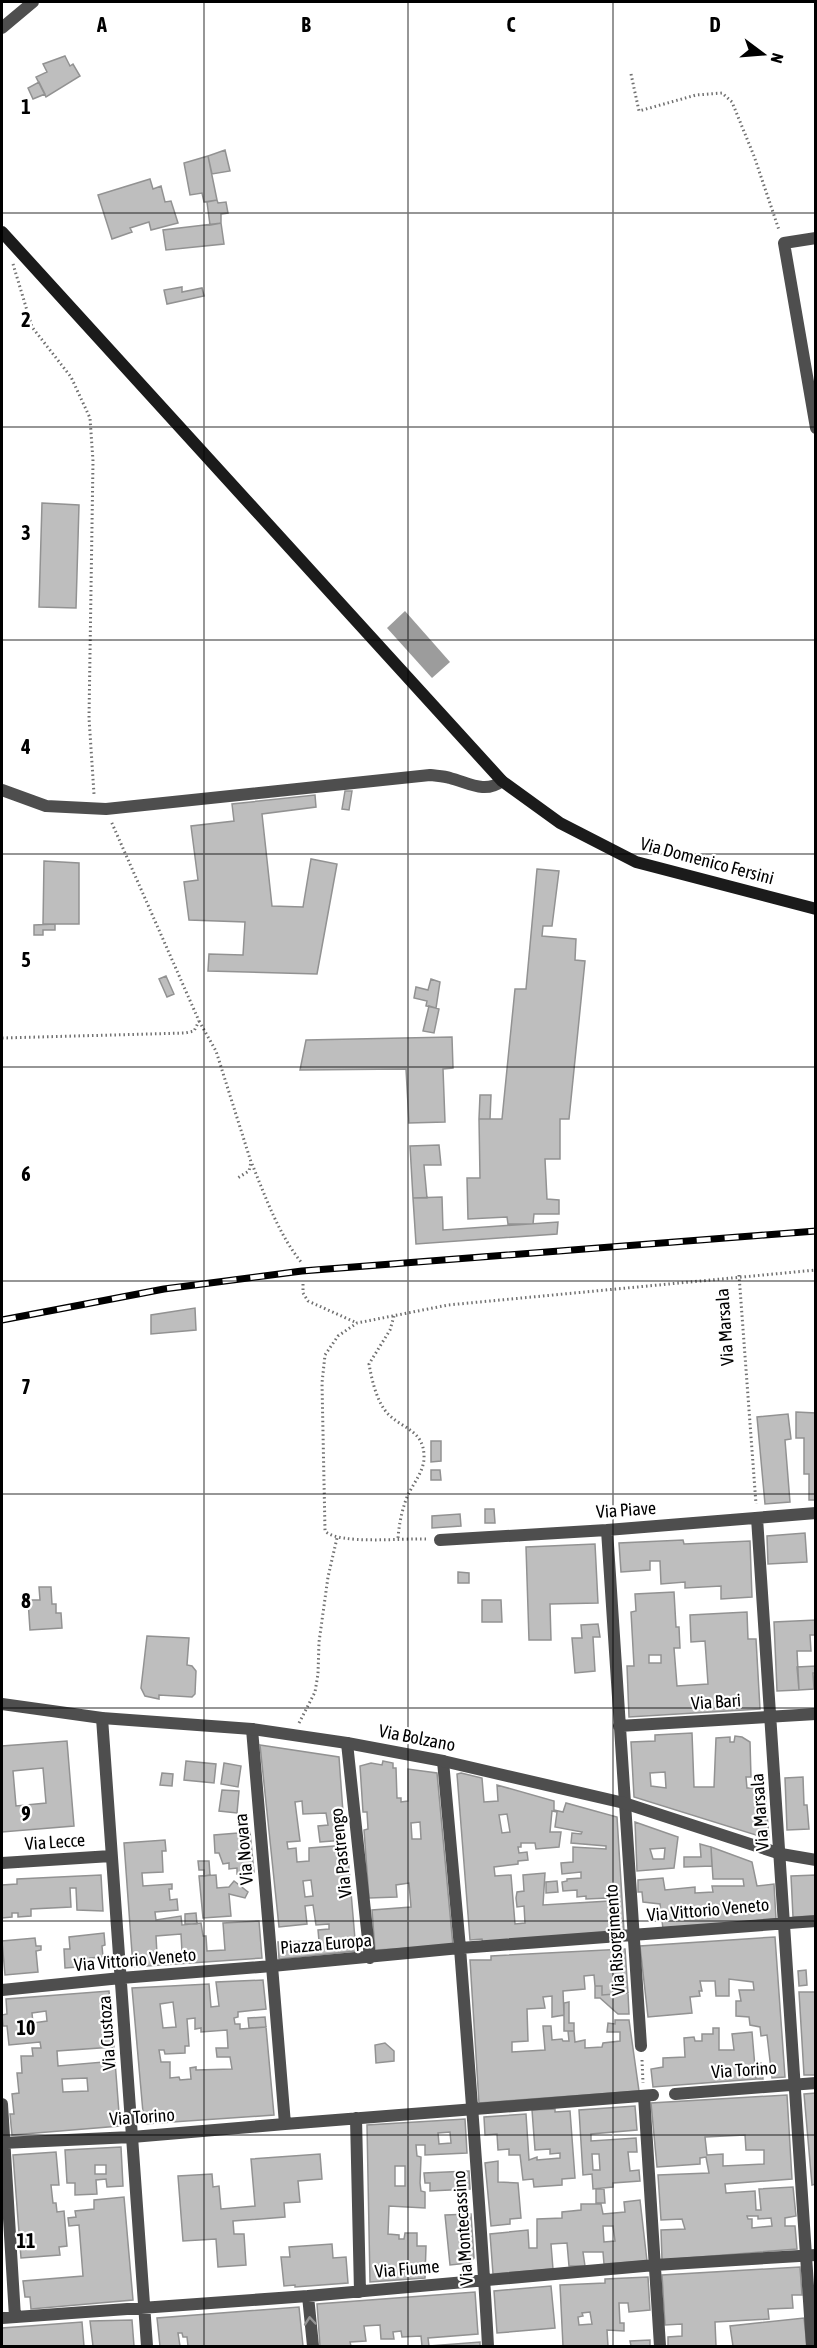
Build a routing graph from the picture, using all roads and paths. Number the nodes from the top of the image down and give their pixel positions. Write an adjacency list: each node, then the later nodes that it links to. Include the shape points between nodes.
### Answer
1 (33, 2): 2 (street)
2 (2, 28)
3 (631, 74): 6 (path, via 639,111 696,95 722,93 732,102)
4 (2, 232): 7 (main road, Via Domenico Fersini)
5 (816, 238): 6 (street)
6 (784, 243): 8 (street)
7 (13, 244): 9 (main road, Via Domenico Fersini); 11 (path, via 13,268 32,327 70,377 90,418 93,461 89,718)
8 (816, 428)
9 (502, 781): 11 (street, via 489,788 430,775); 12 (main road, Via Domenico Fersini, via 560,823 636,862)
10 (2, 790): 11 (street, via 46,806)
11 (101, 809): 13 (path)
12 (816, 909)
13 (200, 1021): 14 (path, via 194,1031 185,1033); 15 (path, via 216,1051)
14 (2, 1038)
15 (251, 1162): 16 (path, via 249,1171); 17 (path, via 277,1225)
16 (236, 1179)
17 (301, 1262)
18 (816, 1269): 19 (path)
19 (740, 1275): 21 (path, via 448,1305); 24 (path, Via Marsala)
20 (303, 1284): 22 (path, via 308,1301)
21 (394, 1316): 22 (path); 27 (path, via 369,1364 371,1379 390,1416 417,1435 424,1458 407,1498)
22 (357, 1323): 26 (path, via 338,1336 325,1354 322,1383 325,1531)
23 (816, 1514): 24 (street, Via Piave)
24 (758, 1518): 25 (street, Via Piave); 31 (street, Via Marsala)
25 (607, 1530): 28 (street, Via Piave); 33 (street, Via Risorgimento)
26 (337, 1538): 27 (path); 35 (path, via 327,1577 315,1692)
27 (398, 1538): 28 (path)
28 (440, 1540)
29 (2, 1704): 32 (street, Via Bolzano)
30 (816, 1714): 31 (street, Via Bari)
31 (772, 1716): 33 (street, Via Bari); 39 (street, Via Marsala)
32 (102, 1718): 34 (street, Via Bolzano); 40 (street, Via Custoza)
33 (619, 1726): 38 (street, Via Risorgimento)
34 (252, 1729): 35 (street, Via Bolzano); 48 (street, Via Novara)
35 (292, 1735): 36 (street, Via Bolzano)
36 (347, 1743): 37 (street, Via Bolzano); 47 (street, Via Pastrengo)
37 (443, 1761): 38 (street, Via Bolzano); 46 (street)
38 (624, 1803): 39 (street, Via Bolzano); 45 (street, Via Risorgimento)
39 (781, 1854): 41 (street, Via Bolzano); 44 (street, Via Marsala)
40 (111, 1856): 42 (street, Via Lecce); 49 (street, Via Custoza)
41 (816, 1860)
42 (2, 1863)
43 (816, 1921): 44 (street, Via Vittorio Veneto)
44 (783, 1922): 45 (street, Via Vittorio Veneto); 53 (street, Via Marsala)
45 (633, 1934): 46 (street, Via Vittorio Veneto); 51 (street, Via Risorgimento)
46 (460, 1948): 47 (street, Piazza Europa); 57 (street)
47 (370, 1958): 48 (street, Piazza Europa)
48 (272, 1966): 49 (street, Via Vittorio Veneto); 59 (street, Piazza Europa)
49 (121, 1978): 50 (street, Via Vittorio Veneto); 60 (street, Via Custoza)
50 (2, 1990)
51 (641, 2046): 55 (path)
52 (816, 2083): 53 (street, Via Torino)
53 (794, 2085): 54 (street, Via Torino); 62 (street, Via Marsala)
54 (675, 2094)
55 (649, 2096): 57 (street); 63 (street)
56 (2, 2104): 61 (street)
57 (472, 2108): 58 (street); 64 (street, Via Montecassino)
58 (356, 2118): 59 (street); 65 (street)
59 (285, 2124): 60 (street, Via Torino)
60 (132, 2137): 61 (street, Via Torino); 67 (street, Via Custoza)
61 (3, 2143): 68 (street)
62 (811, 2255): 63 (street, Via Fiume); 74 (street, Via Marsala)
63 (655, 2265): 64 (street, Via Fiume); 73 (street)
64 (484, 2280): 65 (street, Via Fiume); 72 (street, Via Montecassino)
65 (360, 2292): 66 (street, Via Fiume)
66 (308, 2296): 67 (street, Via Fiume); 71 (street, one-way to 66)
67 (143, 2308): 68 (street, Via Fiume); 70 (street, Via Custoza)
68 (15, 2317): 69 (street, Via Fiume)
69 (2, 2318)
70 (147, 2346)
71 (313, 2346)
72 (488, 2346)
73 (660, 2346)
74 (812, 2346)

